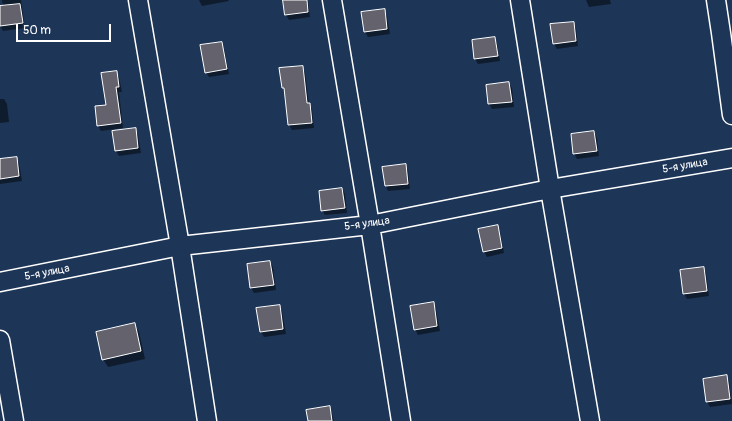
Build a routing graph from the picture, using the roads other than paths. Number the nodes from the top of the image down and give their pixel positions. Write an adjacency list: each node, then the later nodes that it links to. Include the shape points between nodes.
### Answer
1 (138, 0): 9 (street)
2 (332, 0): 8 (street)
3 (520, 0): 7 (street)
4 (716, 0): 5 (street)
5 (732, 115)
6 (732, 158): 7 (street, 5-я улица)
7 (550, 189): 8 (street, 5-я улица); 15 (street)
8 (370, 225): 9 (street, 5-я улица); 14 (street)
9 (180, 246): 10 (street, 5-я улица); 13 (street)
10 (0, 282)
11 (0, 340): 12 (street)
12 (14, 421)
13 (206, 421)
14 (401, 421)
15 (590, 421)

